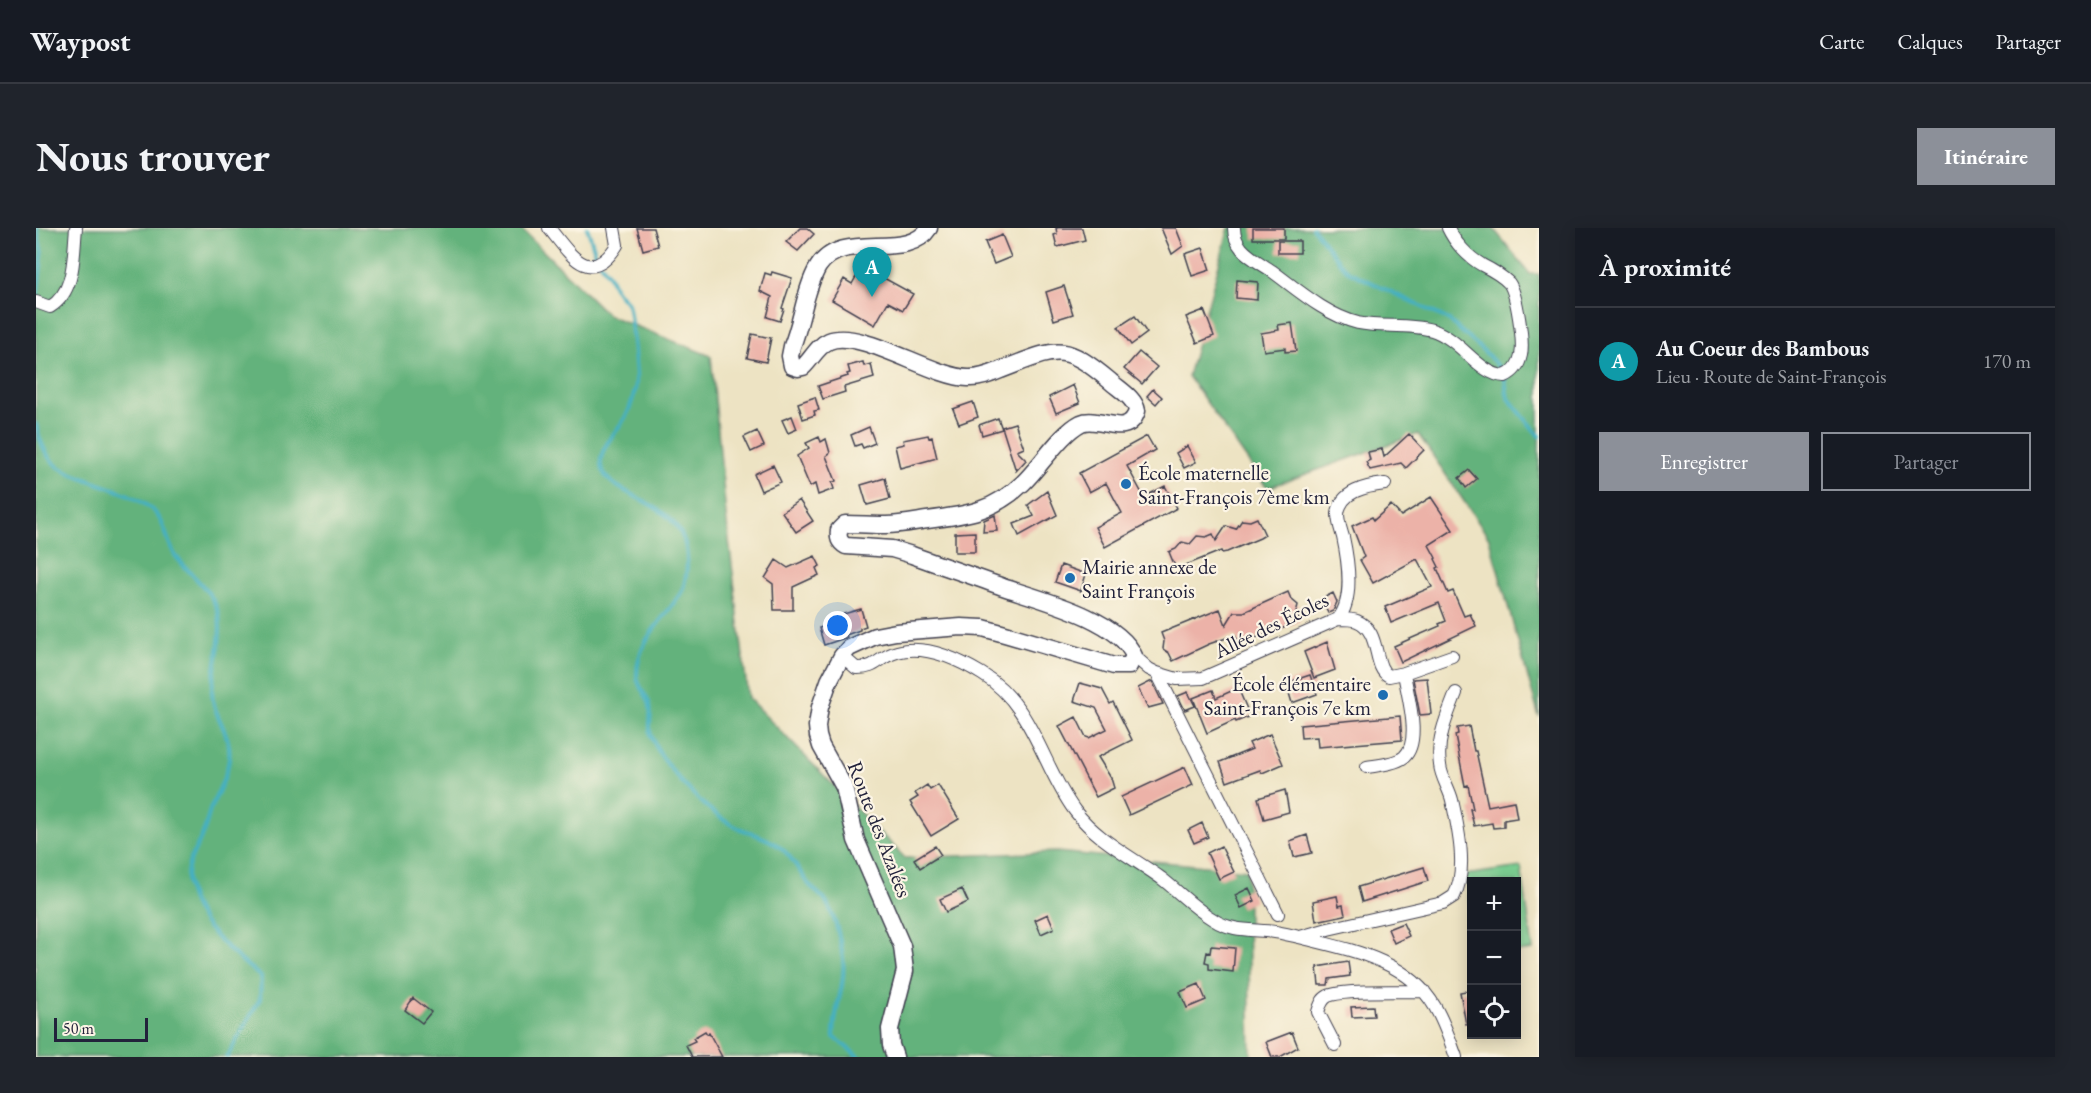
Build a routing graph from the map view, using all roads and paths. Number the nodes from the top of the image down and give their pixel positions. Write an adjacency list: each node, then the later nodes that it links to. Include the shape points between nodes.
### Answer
1 (76, 228): 7 (street, via 68,288 50,308)
2 (549, 228): 3 (street, via 583,266 599,264 617,245)
3 (615, 228)
4 (929, 228): 11 (main road, via 916,240 902,244 855,246 830,254 813,277 792,346 792,366 803,367 826,342 835,339 875,346 970,379 1037,355 1068,352 1134,401 1137,411 1120,426 1090,421 1074,428 1032,475 996,504 962,516 889,525 845,524 838,530 838,538 846,546 892,549 912,555 1070,609 1108,628)
5 (1234, 228): 6 (street, via 1237,242 1248,255 1325,309 1356,322 1432,330 1456,342 1484,369 1504,374 1520,362 1522,352 1514,294 1508,282 1464,250)
6 (1448, 228)
7 (36, 302)
8 (1385, 484): 9 (street, Allée des Écoles, via 1360,488 1340,508 1349,593)
9 (1338, 619): 13 (street, Allée des Écoles, via 1203,678 1177,679); 14 (street, via 1356,620 1371,633 1385,675)
10 (842, 656): 11 (main road, via 849,648 875,636 961,627 983,628 1114,666 1129,666); 18 (street, via 856,669 868,669 897,651 916,650 940,654 985,675 1022,714 1062,794 1094,832 1217,922); 21 (main road, Route des Azalées, via 820,707 818,736 844,787 856,840 902,946 905,971 890,1029)
11 (1134, 656): 13 (street, Allée des Écoles)
12 (1452, 656): 14 (street)
13 (1157, 673): 17 (street)
14 (1404, 673): 16 (street, via 1413,728 1411,747 1401,759)
15 (1456, 693): 18 (street, via 1440,746 1440,766 1452,800 1461,857 1461,875 1454,896 1443,903)
16 (1368, 767)
17 (1278, 914)
18 (1299, 938): 19 (street, via 1377,959 1411,978)
19 (1424, 991): 20 (street, via 1327,997 1318,1012); 22 (street)
20 (1335, 1045)
21 (895, 1057)
22 (1456, 1057)

